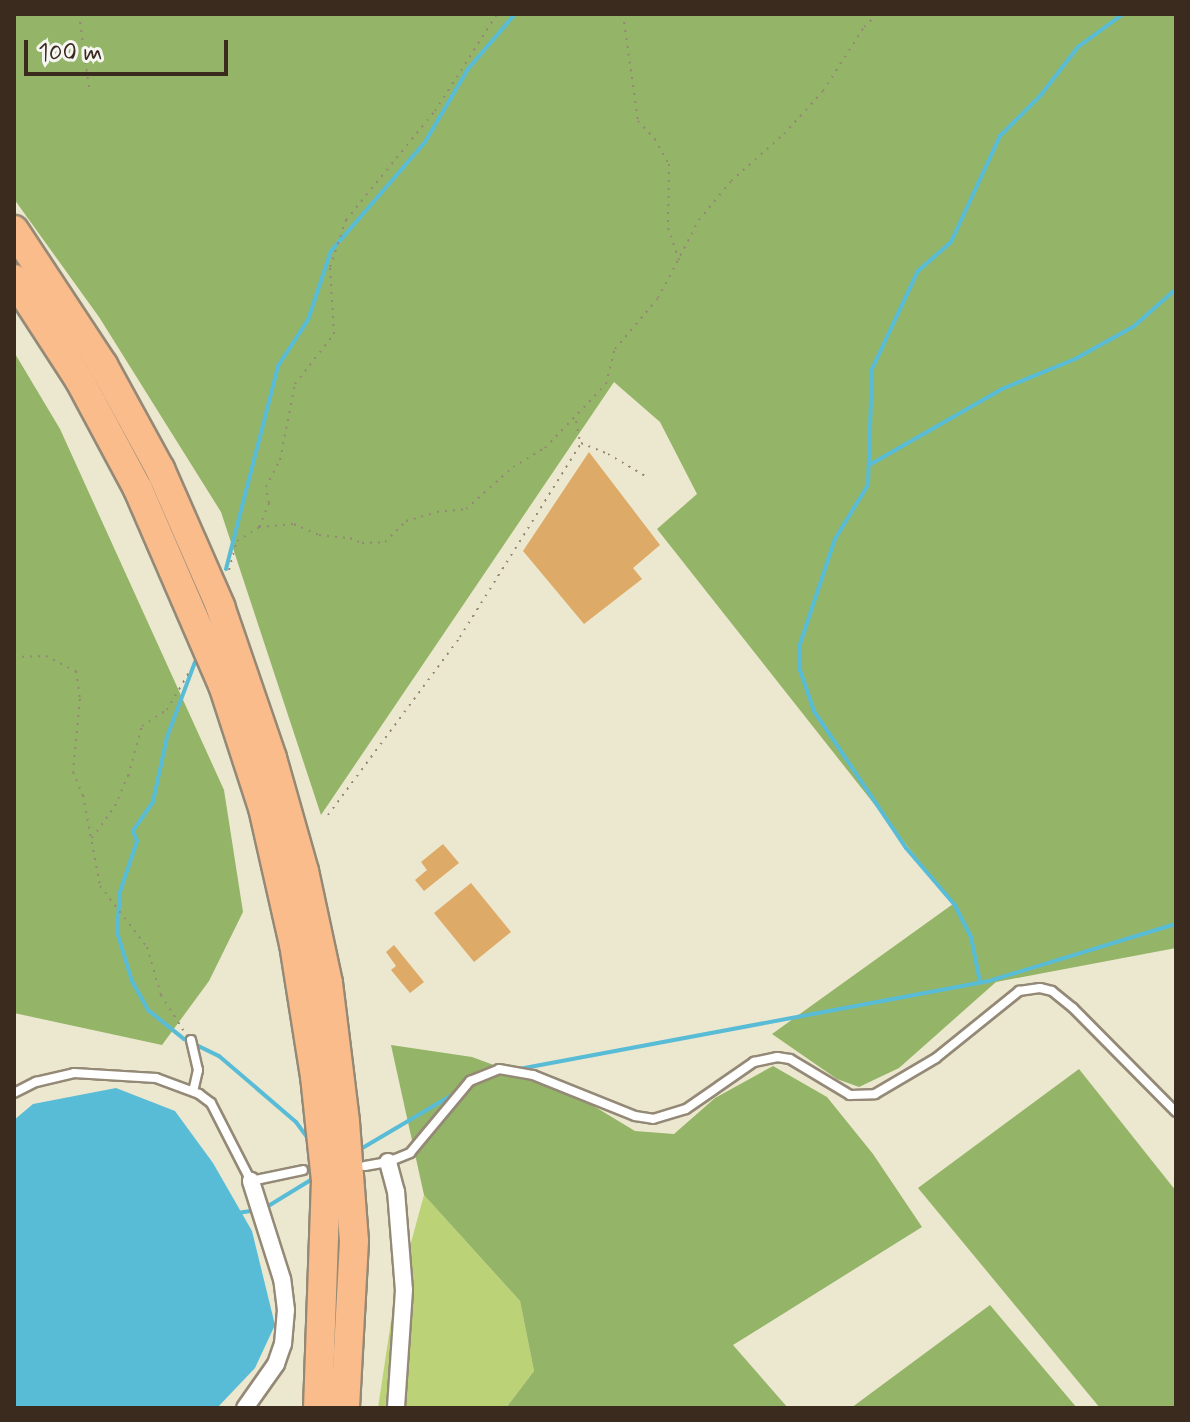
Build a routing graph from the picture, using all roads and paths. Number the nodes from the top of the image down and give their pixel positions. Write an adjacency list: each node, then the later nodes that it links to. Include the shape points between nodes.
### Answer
1 (79, 14): 5 (path)
2 (497, 14): 12 (path, via 435,111 346,220 330,267 334,334 295,384 280,460 266,487 269,503)
3 (623, 14): 7 (path, via 638,121 669,164 668,228)
4 (877, 14): 7 (path, via 823,91 699,220)
5 (89, 88)
6 (14, 230): 28 (highway, via 103,365 160,469 220,606 304,871 328,983 345,1122 354,1241)
7 (679, 262): 9 (path, via 658,298 615,349 606,384)
8 (14, 279): 27 (highway, via 79,379 144,501 223,685 263,808 294,944 326,1180)
9 (576, 419): 10 (path); 12 (path, via 466,509 406,521 385,542 319,535 294,524)
10 (581, 443): 11 (path); 16 (path, via 460,637)
11 (645, 476)
12 (259, 527): 13 (path, via 237,541)
13 (227, 577)
14 (14, 657): 17 (path, via 46,656 76,671 80,699 73,772)
15 (195, 662): 17 (path, via 167,710 142,726 115,806)
16 (328, 815)
17 (91, 839): 18 (path, via 103,893 137,930 161,995)
18 (191, 1040): 19 (lane, via 198,1070)
19 (193, 1091): 20 (lane, via 156,1078 74,1073); 25 (lane, via 217,1111)
20 (14, 1093)
21 (1176, 1112): 22 (lane, via 1073,1008 1040,988 1019,991 936,1058 863,1097 838,1090 777,1057 754,1062 686,1109 653,1119 520,1071 488,1071 470,1081 421,1143)
22 (388, 1162): 23 (lane); 29 (street, via 396,1191 404,1290)
23 (365, 1166)
24 (303, 1170): 25 (lane)
25 (251, 1181): 26 (street, via 282,1279 286,1310 276,1364)
26 (245, 1408)
27 (318, 1408)
28 (345, 1408)
29 (396, 1408)

